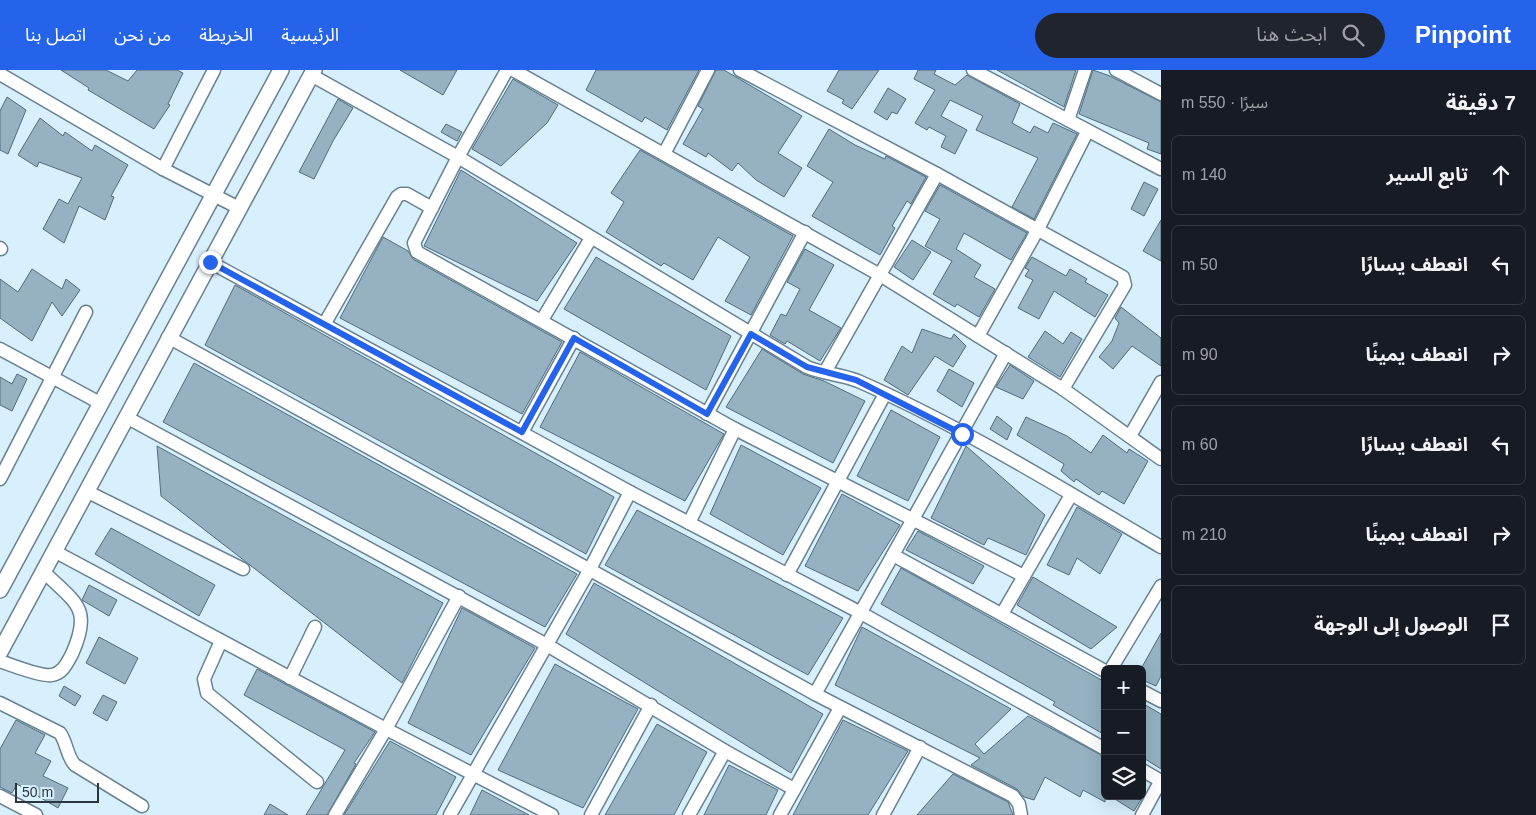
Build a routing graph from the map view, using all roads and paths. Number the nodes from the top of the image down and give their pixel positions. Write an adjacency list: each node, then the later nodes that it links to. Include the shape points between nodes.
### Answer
1 (214, 70): 17 (street)
2 (281, 70): 20 (main road)
3 (507, 70): 16 (street)
4 (513, 70): 15 (street)
5 (708, 70): 15 (street)
6 (740, 70): 19 (street)
7 (973, 70): 13 (street)
8 (1085, 70): 13 (street)
9 (1116, 70): 12 (street)
10 (312, 73): 16 (street); 21 (main road)
11 (0, 74): 17 (street)
12 (1161, 94)
13 (1068, 120): 14 (street)
14 (1088, 132): 18 (street); 23 (street)
15 (664, 154): 24 (street)
16 (458, 157): 22 (street); 25 (street)
17 (163, 169): 20 (street)
18 (1161, 169)
19 (937, 174): 23 (street); 27 (street)
20 (213, 194): 21 (street); 42 (main road)
21 (239, 208): 26 (main road)
22 (432, 208): 29 (street, via 414,243 417,252); 30 (street, via 407,194 397,197)
23 (1038, 229): 32 (street); 40 (street, via 1125,280 1091,345)
24 (805, 232): 27 (street); 31 (street)
25 (591, 238): 29 (street); 31 (street)
26 (210, 262): 30 (street); 33 (main road)
27 (880, 275): 32 (street); 37 (street)
28 (86, 312): 38 (street)
29 (542, 320): 34 (street)
30 (325, 323): 46 (street)
31 (751, 334): 37 (street, via 807,367); 43 (street)
32 (978, 336): 36 (street)
33 (168, 337): 44 (main road); 61 (street)
34 (574, 338): 43 (street); 46 (street)
35 (0, 349): 38 (street)
36 (1006, 353): 40 (street); 47 (street)
37 (825, 372): 41 (street, via 856,380)
38 (54, 378): 42 (street); 50 (street)
39 (1161, 382): 48 (street)
40 (1063, 388): 48 (street)
41 (885, 394): 47 (street); 51 (street)
42 (100, 402): 66 (main road)
43 (707, 414): 45 (street)
44 (126, 417): 52 (main road); 67 (street)
45 (735, 429): 51 (street); 56 (street)
46 (522, 432): 53 (street)
47 (962, 434): 54 (street); 55 (street)
48 (1130, 436): 49 (street)
49 (1161, 460)
50 (0, 479)
51 (838, 482): 55 (street); 63 (street)
52 (86, 491): 58 (main road); 60 (street)
53 (630, 492): 56 (street); 61 (street)
54 (1071, 495): 57 (street); 64 (street)
55 (914, 520): 59 (street); 64 (street)
56 (689, 523): 63 (street)
57 (1161, 547)
58 (54, 551): 62 (main road); 71 (street)
59 (893, 555): 68 (street); 69 (street)
60 (243, 569)
61 (590, 569): 72 (street); 79 (street)
62 (43, 571): 73 (main road); 74 (street, via 80,608 81,634 68,662 60,672 50,676)
63 (787, 575): 68 (street)
64 (1024, 576): 69 (street)
65 (1161, 586): 75 (street)
66 (0, 590)
67 (459, 596): 72 (street); 84 (street)
68 (861, 613): 79 (street); 86 (street)
69 (1002, 614): 76 (street)
70 (315, 627): 77 (street)
71 (220, 640): 77 (street); 91 (street, via 204,679 207,693)
72 (547, 645): 82 (street); 89 (street)
73 (0, 652)
74 (0, 661)
75 (1113, 665)
76 (1101, 669)
77 (290, 678): 84 (street)
78 (1146, 693): 80 (street)
79 (815, 694): 83 (street)
80 (1161, 701)
81 (0, 702): 94 (street, via 60,733 75,765)
82 (651, 706): 87 (street); 99 (street)
83 (840, 708): 85 (street); 92 (street)
84 (386, 729): 89 (street); 96 (street)
85 (920, 747): 102 (street); 103 (street, via 1013,796 1020,804)
86 (1101, 747)
87 (725, 751): 92 (street); 100 (street)
88 (1146, 772): 90 (street)
89 (474, 774): 97 (street); 98 (street)
90 (1161, 780): 104 (street)
91 (316, 782)
92 (794, 789): 101 (street)
93 (0, 796): 95 (street)
94 (142, 806)
95 (36, 815)
96 (335, 815)
97 (450, 815)
98 (552, 815)
99 (591, 815)
100 (689, 815)
101 (780, 815)
102 (883, 815)
103 (1021, 815)
104 (1142, 815)

